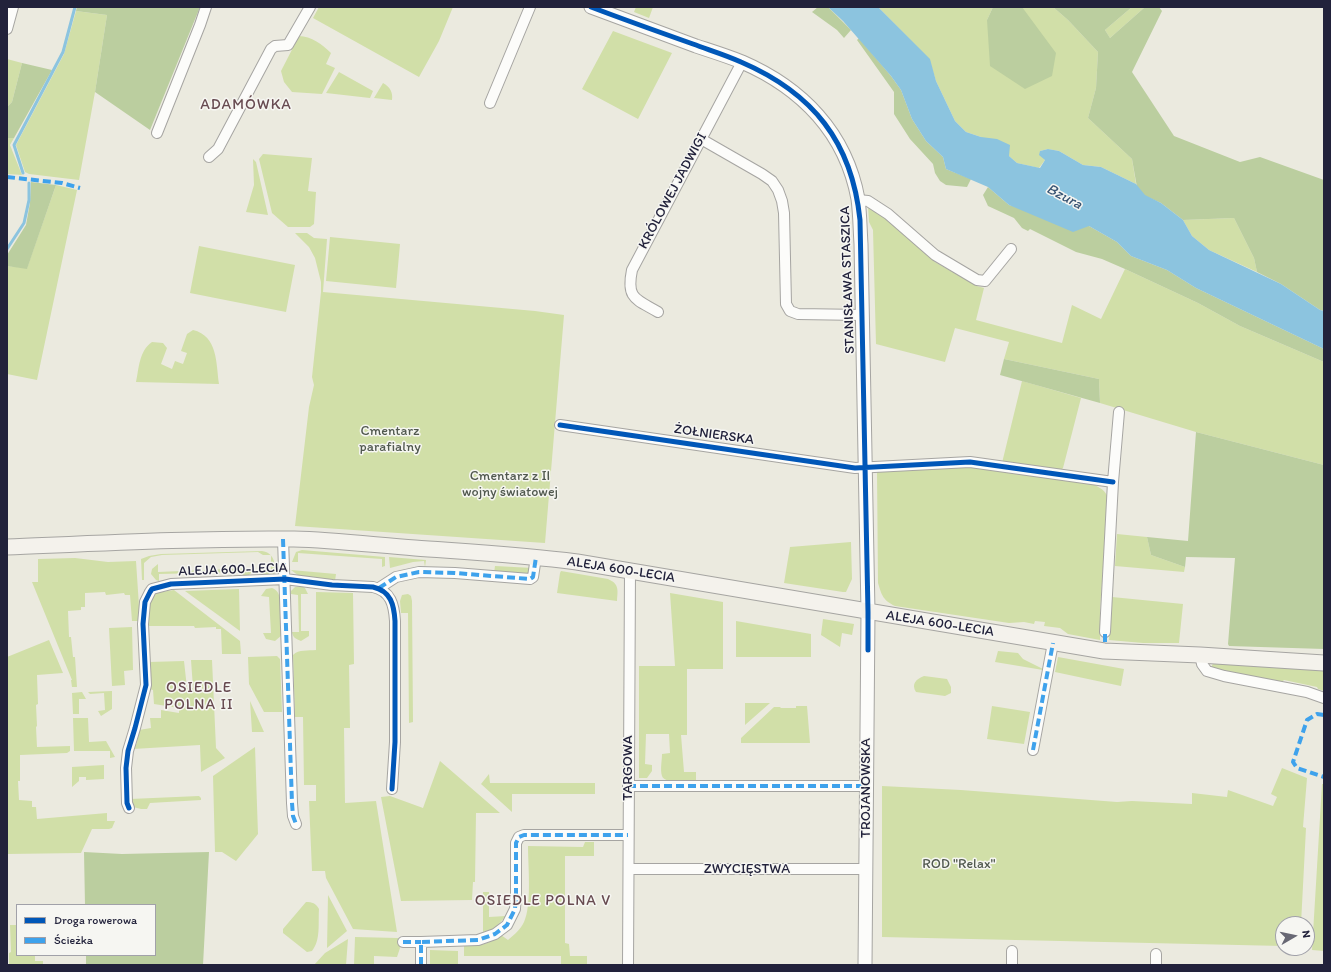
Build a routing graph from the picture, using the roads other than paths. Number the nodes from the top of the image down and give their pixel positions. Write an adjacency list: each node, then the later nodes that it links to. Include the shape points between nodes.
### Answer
1 (13, 7): 6 (street)
2 (206, 7): 9 (street)
3 (310, 7): 11 (street, via 288,45 274,46 271,49 218,149)
4 (530, 7): 8 (street)
5 (591, 7): 7 (street, STANISŁAWA STASZICA)
6 (7, 29)
7 (742, 62): 10 (street, KRÓLOWEJ JADWIGI); 12 (street, STANISŁAWA STASZICA, via 776,80 811,107 840,148 849,166)
8 (490, 103)
9 (157, 133)
10 (701, 139): 14 (street, KRÓLOWEJ JADWIGI, via 632,270 630,281 634,299); 15 (street, via 762,174 772,181 778,190 784,213 786,304 790,311 798,314)
11 (209, 157)
12 (858, 200): 13 (street, via 868,201 888,214 935,255 977,280 986,280); 15 (street, STANISŁAWA STASZICA)
13 (1011, 249)
14 (658, 312)
15 (862, 315): 18 (street, STANISŁAWA STASZICA)
16 (1119, 412): 19 (street)
17 (560, 425): 18 (street, ŻOŁNIERSKA)
18 (865, 468): 19 (street, ŻOŁNIERSKA, via 970,462); 26 (street, STANISŁAWA STASZICA)
19 (1113, 482): 27 (street)
20 (284, 539): 21 (main road, ALEJA 600-LECIA); 22 (main road, ALEJA 600-LECIA); 24 (street, ALEJA 600-LECIA)
21 (7, 547)
22 (536, 557): 23 (main road, ALEJA 600-LECIA); 25 (street, via 533,577 530,579 419,572 396,577)
23 (630, 571): 26 (main road, ALEJA 600-LECIA); 33 (street, TARGOWA)
24 (285, 579): 25 (street, ALEJA 600-LECIA); 36 (street, ALEJA 600-LECIA, via 170,584 157,587 150,592 145,602 143,624 146,685 128,751 126,768); 37 (street, ALEJA 600-LECIA, via 292,803)
25 (378, 588): 35 (street, via 389,595 394,612 395,742)
26 (868, 612): 28 (main road, ALEJA 600-LECIA); 34 (street, TROJANOWSKA)
27 (1105, 632)
28 (1053, 642): 29 (main road, ALEJA 600-LECIA, via 1104,651); 32 (street)
29 (1200, 655): 30 (main road, ALEJA 600-LECIA); 31 (street, via 1207,671 1307,692)
30 (1324, 663)
31 (1324, 698)
32 (1033, 750)
33 (628, 786): 34 (street); 38 (street, TARGOWA)
34 (866, 786): 40 (street, TROJANOWSKA)
35 (392, 789)
36 (129, 808)
37 (296, 824)
38 (628, 835): 39 (street, TARGOWA); 42 (street, via 520,836 516,843 515,910 507,924 495,934 478,940)
39 (628, 869): 40 (street, ZWYCIĘSTWA); 46 (street, TARGOWA)
40 (866, 869): 47 (street, TROJANOWSKA)
41 (403, 942): 42 (street)
42 (421, 942): 45 (street)
43 (1012, 951): 48 (street)
44 (1156, 954): 49 (street)
45 (421, 965)
46 (628, 965)
47 (865, 965)
48 (1012, 965)
49 (1156, 965)

